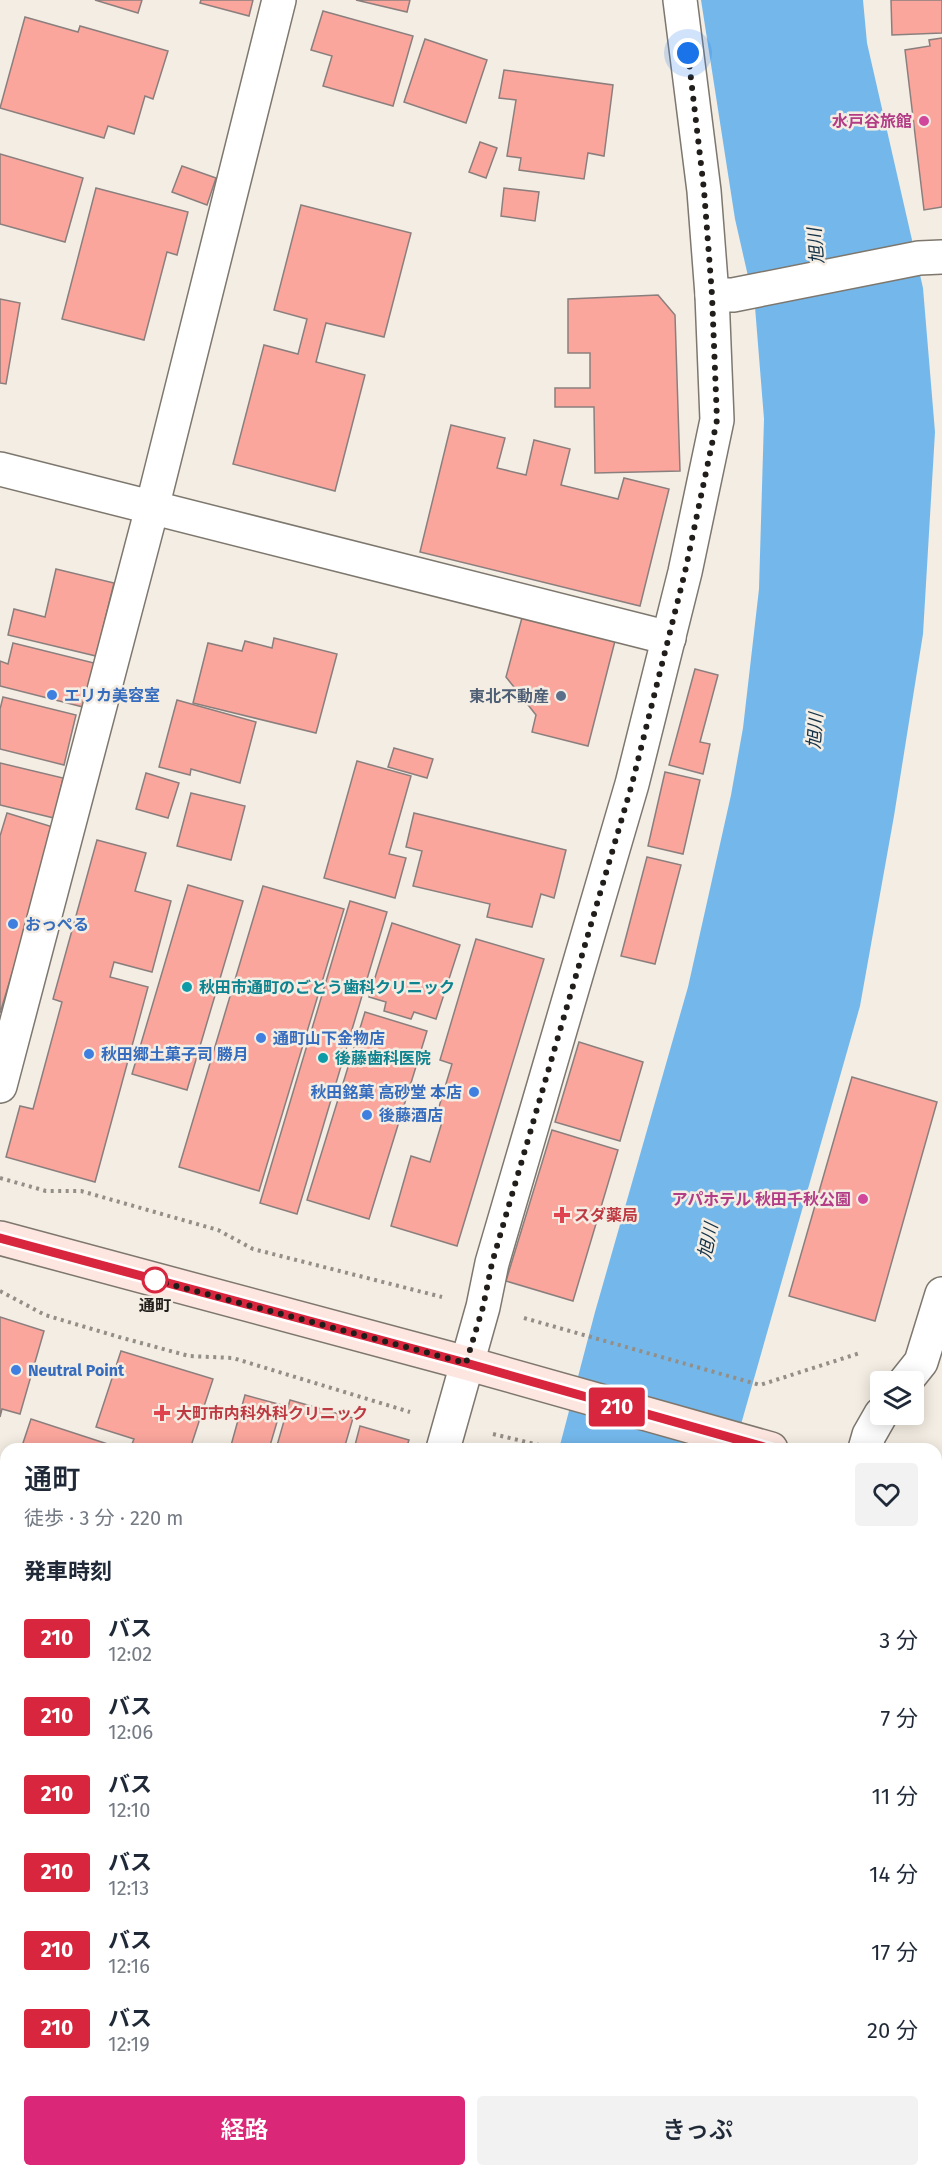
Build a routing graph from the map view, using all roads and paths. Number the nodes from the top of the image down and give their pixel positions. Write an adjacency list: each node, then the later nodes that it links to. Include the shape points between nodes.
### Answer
1 (279, 0): 6 (street)
2 (680, 0): 4 (street, via 704,190)
3 (931, 258): 4 (street)
4 (723, 295): 7 (street, via 717,420)
5 (0, 469): 6 (street)
6 (152, 508): 7 (street); 8 (street)
7 (669, 638): 13 (street, via 632,784 492,1263)
8 (0, 1086)
9 (0, 1178): 13 (path, via 46,1191 81,1191 218,1230 253,1249)
10 (0, 1238): 15 (main road)
11 (0, 1291): 18 (path, via 45,1315 189,1356 232,1358)
12 (942, 1294): 16 (street)
13 (483, 1307): 14 (path, via 760,1386); 15 (street)
14 (860, 1353)
15 (466, 1363): 18 (street); 20 (main road)
16 (923, 1370)
17 (875, 1425): 21 (street)
18 (446, 1436): 19 (path)
19 (512, 1443)
20 (749, 1443)
21 (867, 1443)

